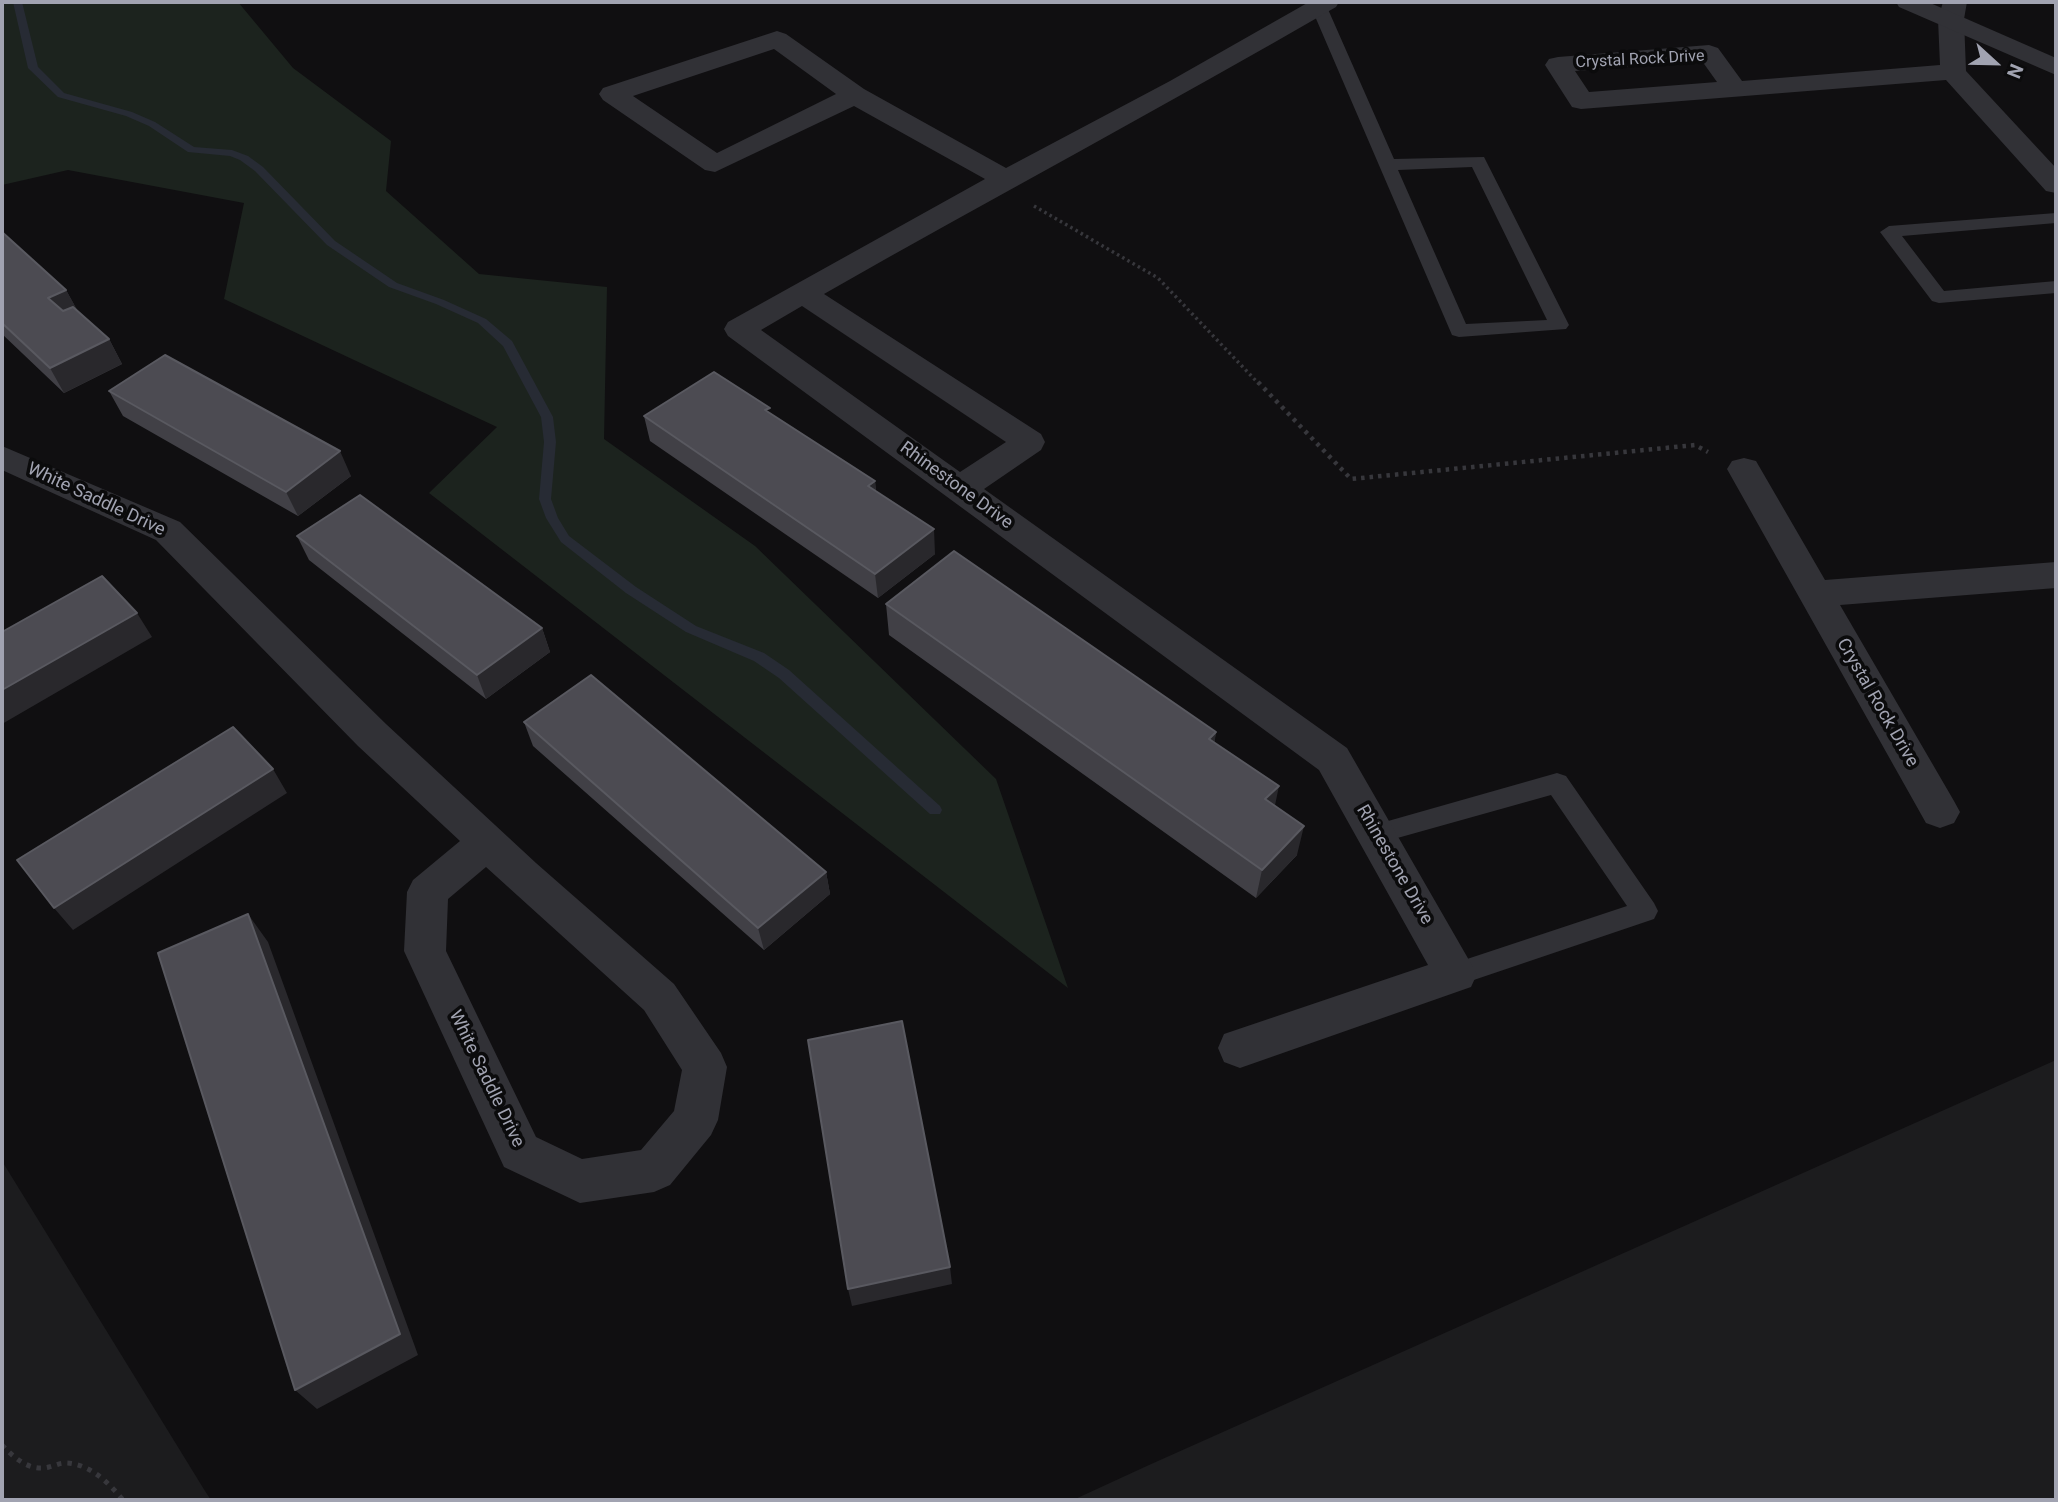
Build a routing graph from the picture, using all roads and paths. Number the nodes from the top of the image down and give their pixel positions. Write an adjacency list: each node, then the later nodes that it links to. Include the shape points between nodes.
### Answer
1 (1908, 2): 3 (street)
2 (1323, 5): 8 (lane); 9 (street, Rhinestone Drive, via 1179,88)
3 (1953, 10): 4 (street); 5 (street)
4 (2056, 67)
5 (1953, 72): 6 (street, Crystal Rock Drive); 10 (street)
6 (1735, 89): 6 (street, Crystal Rock Drive, via 1581,101 1558,65 1709,53)
7 (855, 95): 7 (street, via 777,39 612,94 715,164); 9 (street)
8 (1387, 165): 8 (lane, via 1459,331 1559,325 1478,161)
9 (1001, 181): 13 (street, Rhinestone Drive); 15 (path, via 1158,278 1351,479 1695,445)
10 (2056, 185)
11 (2056, 218): 12 (lane, via 1889,232 1938,297)
12 (2056, 288)
13 (802, 293): 16 (street, Rhinestone Drive, via 738,329); 16 (street, via 1029,442)
14 (2, 457): 21 (street, White Saddle Drive, via 168,531 372,736)
15 (1744, 469): 18 (street, Crystal Rock Drive)
16 (960, 489): 20 (street, Rhinestone Drive, via 1334,759)
17 (2056, 575): 18 (street)
18 (1815, 594): 19 (street, Crystal Rock Drive)
19 (1940, 812)
20 (1376, 834): 22 (street, Rhinestone Drive); 22 (lane, via 1557,783 1645,911)
21 (487, 842): 21 (street, White Saddle Drive, via 428,892 425,951 520,1152 580,1181 654,1170 695,1120 705,1067 659,997)
22 (1455, 974): 23 (street)
23 (1240, 1048)
24 (2, 1446): 25 (path, via 26,1465 43,1469 65,1463 94,1471)
25 (123, 1500)

